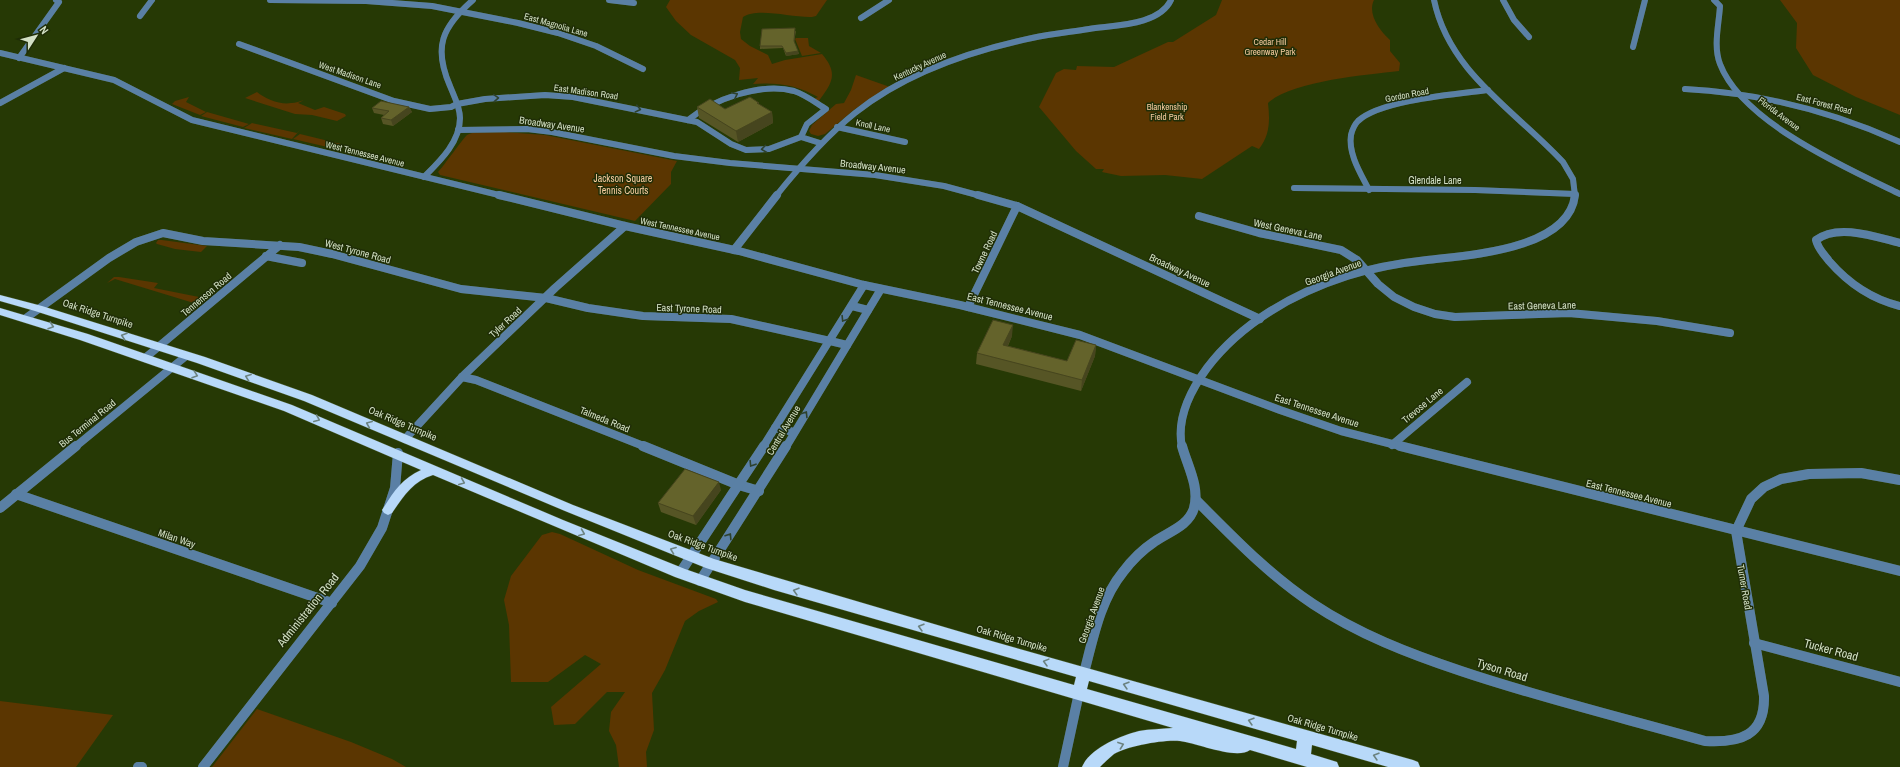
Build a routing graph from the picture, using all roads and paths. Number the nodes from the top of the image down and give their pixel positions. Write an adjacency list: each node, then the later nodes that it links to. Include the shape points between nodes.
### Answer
1 (56, 0): 20 (street, via 59,2)
2 (152, 0): 14 (street)
3 (270, 0): 13 (street, East Magnolia Lane, via 389,1)
4 (473, 0): 13 (street)
5 (609, 0): 12 (street)
6 (889, 0): 15 (street)
7 (1171, 0): 29 (street, Kentucky Avenue, via 1160,12 1143,20 1014,42 947,62 892,88)
8 (1434, 0): 24 (street, via 1443,30 1454,52)
9 (1503, 0): 16 (street, via 1514,20)
10 (1645, 0): 18 (street)
11 (1714, 0): 25 (street, Florida Avenue, via 1720,6 1720,62 1732,86)
12 (634, 4)
13 (459, 11): 22 (street, East Magnolia Lane, via 572,37); 27 (street, via 444,36 440,52 443,70)
14 (140, 16)
15 (861, 18)
16 (1529, 37)
17 (239, 44): 27 (street, West Madison Lane, via 408,105 430,109)
18 (1633, 47)
19 (0, 53): 20 (street, West Tennessee Avenue)
20 (19, 58): 21 (street, West Tennessee Avenue)
21 (64, 68): 26 (street); 36 (street, West Tennessee Avenue, via 132,87 166,109 192,120)
22 (644, 69)
23 (1685, 89): 25 (street, East Forest Road)
24 (1488, 90): 38 (street, Gordon Road, via 1395,106 1379,110 1358,121 1351,134 1351,144); 39 (street, via 1562,162 1574,183)
25 (1740, 94): 33 (street, East Forest Road, via 1820,111 1860,123); 40 (street, Florida Avenue, via 1782,129 1819,153)
26 (0, 103)
27 (457, 104): 28 (street, East Madison Road, one-way to 28, via 485,99 545,95 573,97); 30 (street, via 460,118)
28 (688, 120): 31 (street, East Madison Road, one-way to 28, via 769,149 746,150 731,144 697,122); 31 (street, one-way to 31, via 743,92 758,88 793,91 826,109 803,128)
29 (837, 127): 32 (street, Knoll Lane); 34 (street, Kentucky Avenue)
30 (458, 130): 35 (street, Broadway Avenue, via 527,129 674,156); 36 (street, via 443,158)
31 (801, 137): 34 (street)
32 (905, 142)
33 (1900, 142)
34 (820, 143): 35 (street, Kentucky Avenue)
35 (799, 169): 41 (street, Broadway Avenue, via 920,181); 46 (street, Kentucky Avenue)
36 (424, 177): 43 (street, West Tennessee Avenue)
37 (1294, 188): 38 (street, Glendale Lane)
38 (1369, 190): 39 (street, Glendale Lane, via 1477,190)
39 (1576, 194): 49 (street, Georgia Avenue, via 1565,218 1521,245 1482,254)
40 (1900, 194)
41 (1018, 206): 56 (street, Towne Road); 61 (street, Broadway Avenue)
42 (1199, 216): 49 (street, West Geneva Lane, via 1246,230 1340,250 1358,260)
43 (625, 226): 46 (street, West Tennessee Avenue); 53 (street, Tyler Road)
44 (1900, 243): 55 (street, via 1831,232 1821,234 1816,240 1819,249 1832,265 1856,287 1877,300)
45 (280, 245): 47 (street, Tennenson Road); 53 (street, West Tyrone Road, via 317,250 461,289); 57 (street, West Tyrone Road, via 203,241 163,233 130,245)
46 (734, 250): 50 (street, East Tennessee Avenue)
47 (266, 256): 48 (street); 65 (street, Tennenson Road)
48 (302, 263)
49 (1367, 271): 61 (street, Georgia Avenue, via 1321,286); 62 (street, East Geneva Lane, via 1380,286 1399,299 1419,309 1446,316 1569,313 1657,321)
50 (864, 285): 51 (street, East Tennessee Avenue); 54 (street, Central Avenue)
51 (881, 288): 56 (street, East Tennessee Avenue); 58 (street, Central Avenue)
52 (0, 298): 57 (highway, Oak Ridge Turnpike)
53 (546, 298): 63 (street, East Tyrone Road, via 588,308 643,316 731,319); 69 (street, Tyler Road)
54 (852, 306): 58 (street); 63 (street, Central Avenue, one-way to 63)
55 (1900, 306)
56 (968, 307): 70 (street, East Tennessee Avenue, via 1080,335)
57 (38, 308): 60 (street); 65 (highway, Oak Ridge Turnpike, one-way to 57)
58 (868, 310): 64 (street, Central Avenue)
59 (0, 311): 60 (highway)
60 (26, 318): 67 (highway, one-way to 67)
61 (1260, 319): 70 (street, Georgia Avenue, via 1228,344)
62 (1730, 333)
63 (830, 341): 64 (street, East Tyrone Road); 72 (street, Central Avenue)
64 (847, 345): 73 (street, Central Avenue, one-way to 64)
65 (158, 347): 66 (highway, Oak Ridge Turnpike); 67 (street, Tennenson Road)
66 (186, 356): 68 (street, Bus Terminal Road); 74 (highway, Oak Ridge Turnpike, one-way to 66, via 308,398)
67 (145, 358): 68 (highway)
68 (172, 367): 76 (highway, one-way to 76, via 288,408); 81 (street, Bus Terminal Road)
69 (462, 377): 74 (street, Tyler Road); 79 (street, Talmeda Road, via 476,380 595,426)
70 (1199, 379): 75 (street, East Tennessee Avenue, via 1341,431); 82 (street, Georgia Avenue, via 1186,401 1181,438)
71 (1467, 382): 75 (street, Trevose Lane)
72 (775, 428): 73 (street); 79 (street, Central Avenue, one-way to 79)
73 (794, 432): 80 (street, Central Avenue)
74 (405, 439): 76 (highway); 86 (highway, Oak Ridge Turnpike, one-way to 74, via 624,531)
75 (1392, 445): 85 (street, East Tennessee Avenue)
76 (398, 453): 77 (highway); 84 (street, Administration Road, via 395,488)
77 (434, 470): 84 (highway, via 422,473 409,482); 89 (highway, one-way to 89)
78 (1900, 480): 85 (street, via 1842,472 1781,479 1764,487 1752,499)
79 (739, 486): 80 (street, Talmeda Road); 86 (street, Central Avenue)
80 (759, 491): 87 (street, Central Avenue, one-way to 80)
81 (16, 494): 83 (street, Bus Terminal Road); 91 (street, Milan Way)
82 (1196, 500): 92 (street, Tyson Road, via 1263,567 1314,605 1358,630 1477,676 1705,740 1738,740 1757,728 1764,715 1764,696); 93 (street, Georgia Avenue, via 1189,519 1144,550 1118,577 1108,594)
83 (0, 508)
84 (388, 510): 91 (street, Administration Road, via 382,528 360,566)
85 (1736, 531): 88 (street, East Tennessee Avenue); 92 (street, Turner Road)
86 (691, 556): 87 (highway, Oak Ridge Turnpike); 89 (street, Central Avenue)
87 (711, 564): 90 (street, Central Avenue); 93 (highway, Oak Ridge Turnpike, one-way to 87)
88 (1900, 571)
89 (680, 573): 90 (highway)
90 (700, 580): 95 (highway, via 745,596)
91 (332, 603): 101 (street, Administration Road)
92 (1754, 643): 94 (street, Tucker Road)
93 (1084, 673): 95 (highway); 96 (highway, Oak Ridge Turnpike, one-way to 93)
94 (1900, 682)
95 (1079, 693): 97 (highway); 102 (street)
96 (1305, 736): 98 (highway); 105 (highway, Oak Ridge Turnpike, one-way to 96)
97 (1275, 750): 98 (highway); 103 (highway, one-way to 97, via 1109,749 1139,738 1179,734 1222,744)
98 (1303, 758): 104 (highway)
99 (138, 767): 100 (street)
100 (142, 767)
101 (203, 767)
102 (1064, 767)
103 (1089, 767)
104 (1332, 767)
105 (1413, 767)

